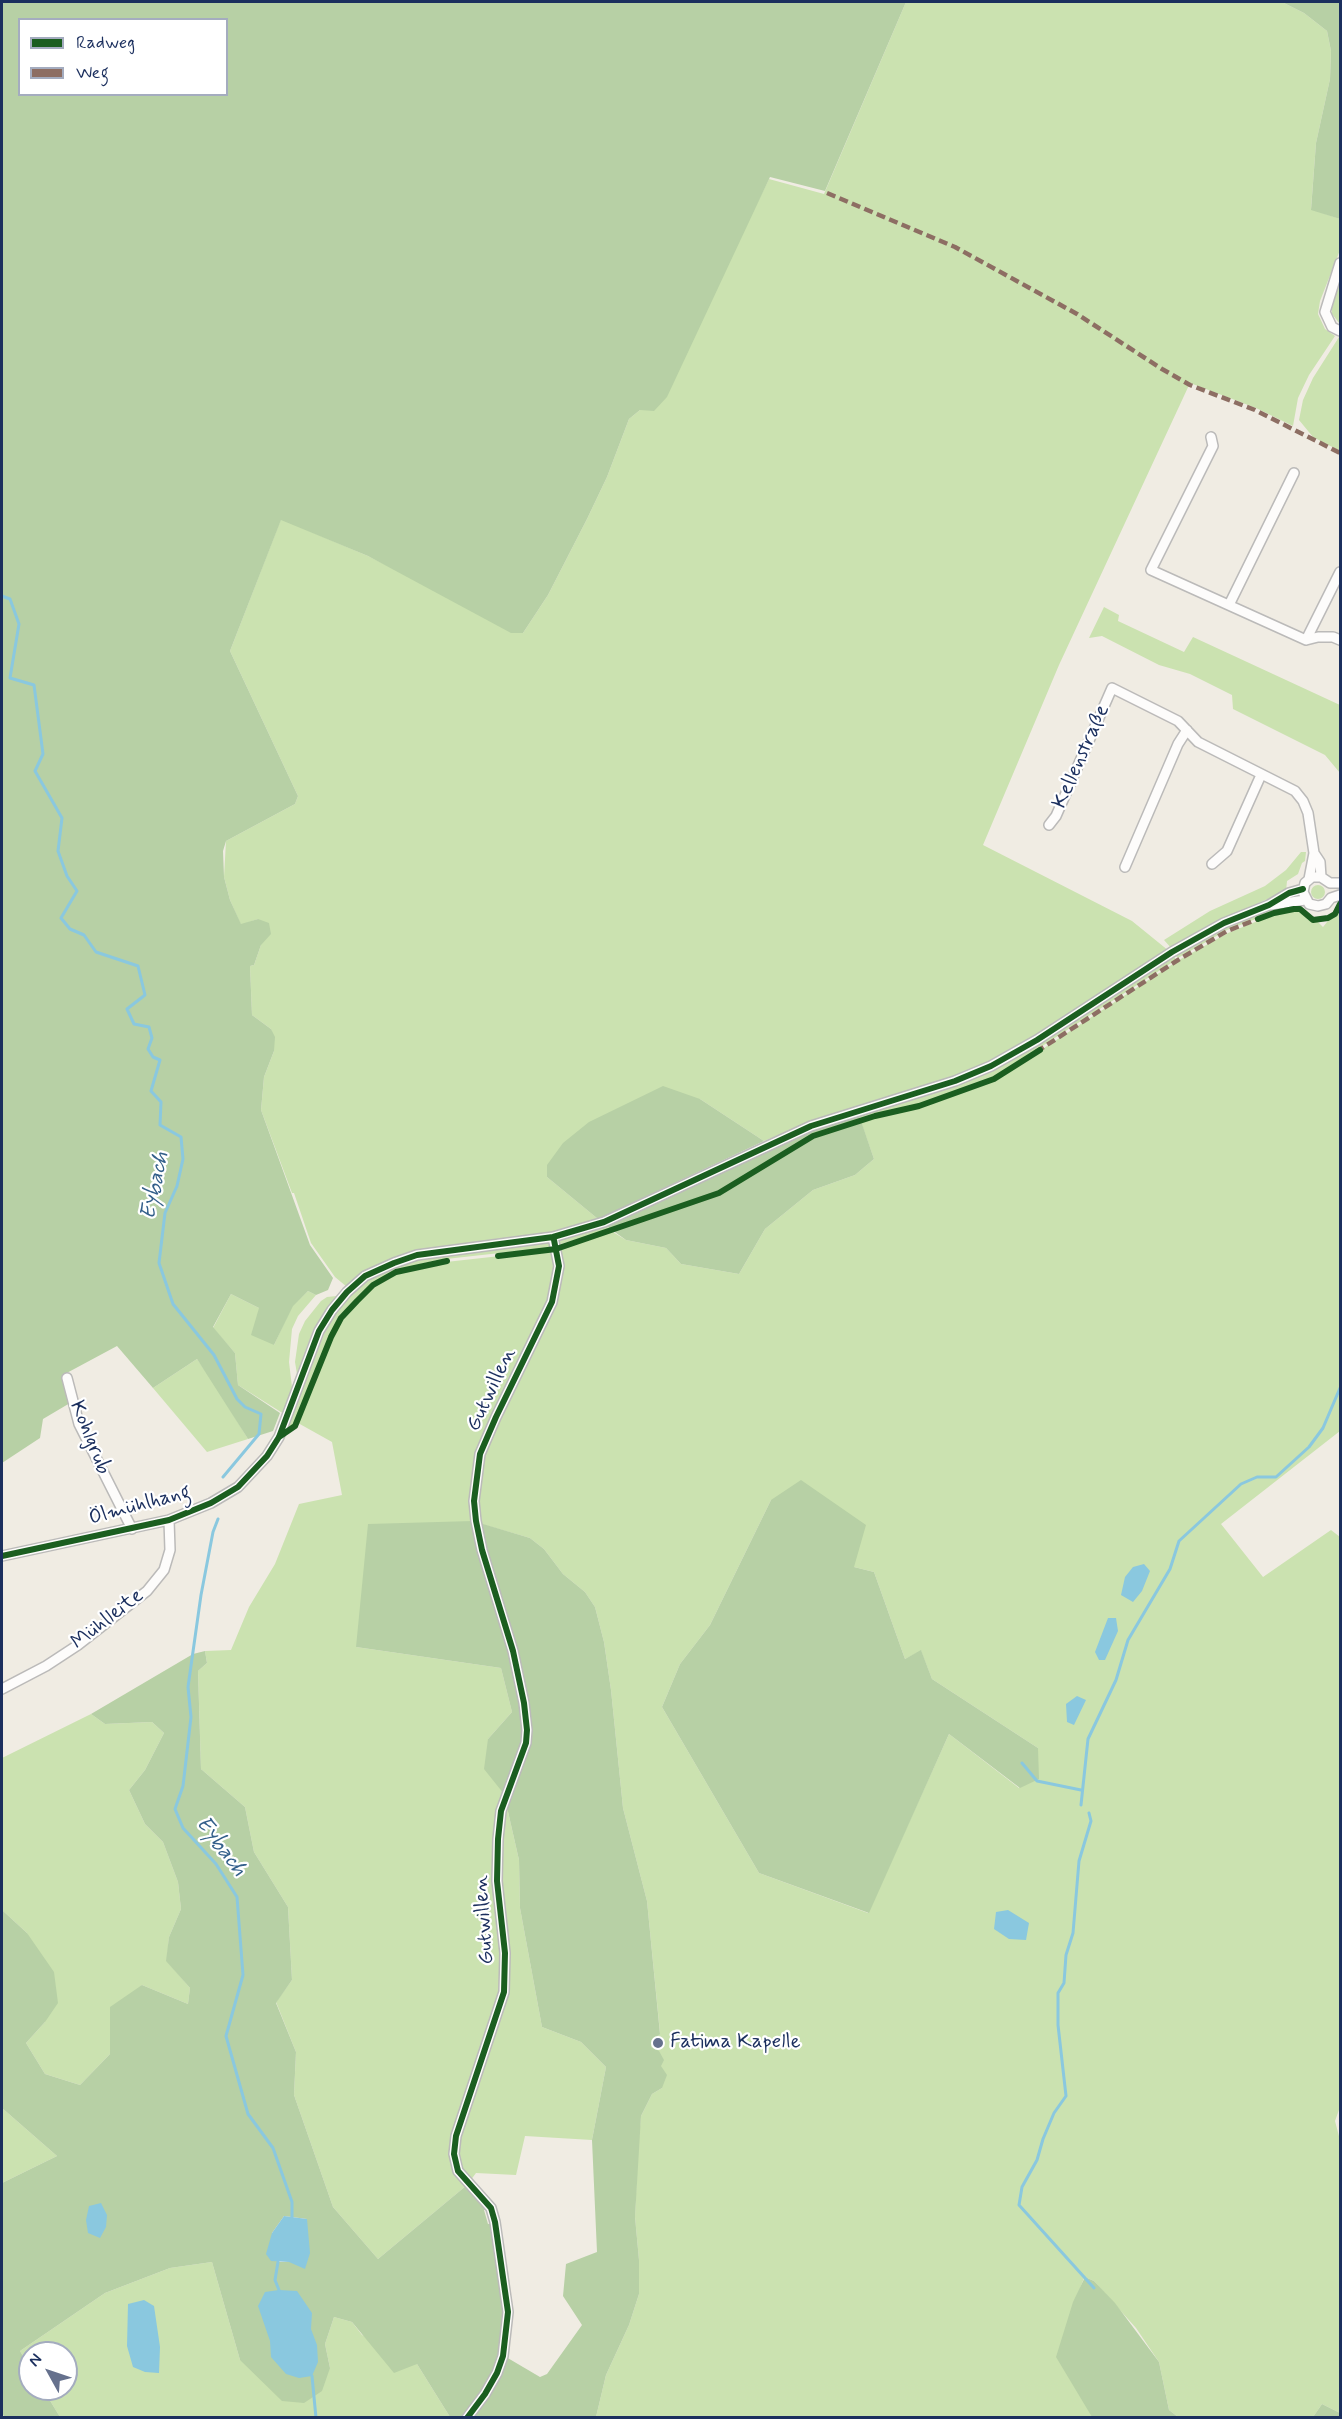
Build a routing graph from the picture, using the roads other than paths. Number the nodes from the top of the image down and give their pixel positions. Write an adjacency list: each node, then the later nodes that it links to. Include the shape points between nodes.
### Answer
1 (1341, 263): 2 (street, via 1325,312 1332,327)
2 (1341, 331)
3 (1211, 437): 6 (street, via 1213,446 1151,570)
4 (1294, 473): 6 (street)
5 (1341, 572): 7 (street)
6 (1229, 605): 7 (street)
7 (1306, 640): 8 (street)
8 (1341, 640)
9 (1187, 730): 10 (street, via 1198,742); 11 (street, Kellenstraße, via 1178,721 1112,688); 14 (street)
10 (1261, 774): 12 (street, via 1295,791 1303,801); 13 (street, via 1227,851)
11 (1049, 825)
12 (1314, 853): 15 (street); 16 (street)
13 (1212, 864)
14 (1125, 867)
15 (1322, 877): 16 (street); 17 (street)
16 (1310, 879): 19 (street)
17 (1330, 883): 18 (street); 20 (street)
18 (1341, 883)
19 (1303, 889): 21 (street); 22 (street)
20 (1336, 897): 21 (street, via 1318,906)
21 (1305, 900): 22 (street)
22 (1269, 905): 23 (street, Ölmühlhang, via 1224,923 1172,952 991,1066 811,1126 604,1222)
23 (554, 1237): 25 (street, Ölmühlhang, via 417,1255 365,1276 347,1292 319,1330 279,1437 255,1472 211,1503); 29 (street, Gutwillen, via 559,1266 552,1302 480,1454 474,1501 482,1550 513,1651 527,1730 526,1743 501,1811 498,1839 504,1992 453,2154 458,2171 490,2208 495,2222 508,2312 497,2373)
24 (67, 1378): 26 (street, Kohlgrub, via 79,1424)
25 (169, 1520): 26 (street, Ölmühlhang); 28 (street, Mühlleite, via 170,1550 164,1570 147,1591 78,1645)
26 (132, 1529): 27 (street, Ölmühlhang)
27 (2, 1556)
28 (2, 1689)
29 (467, 2418)

